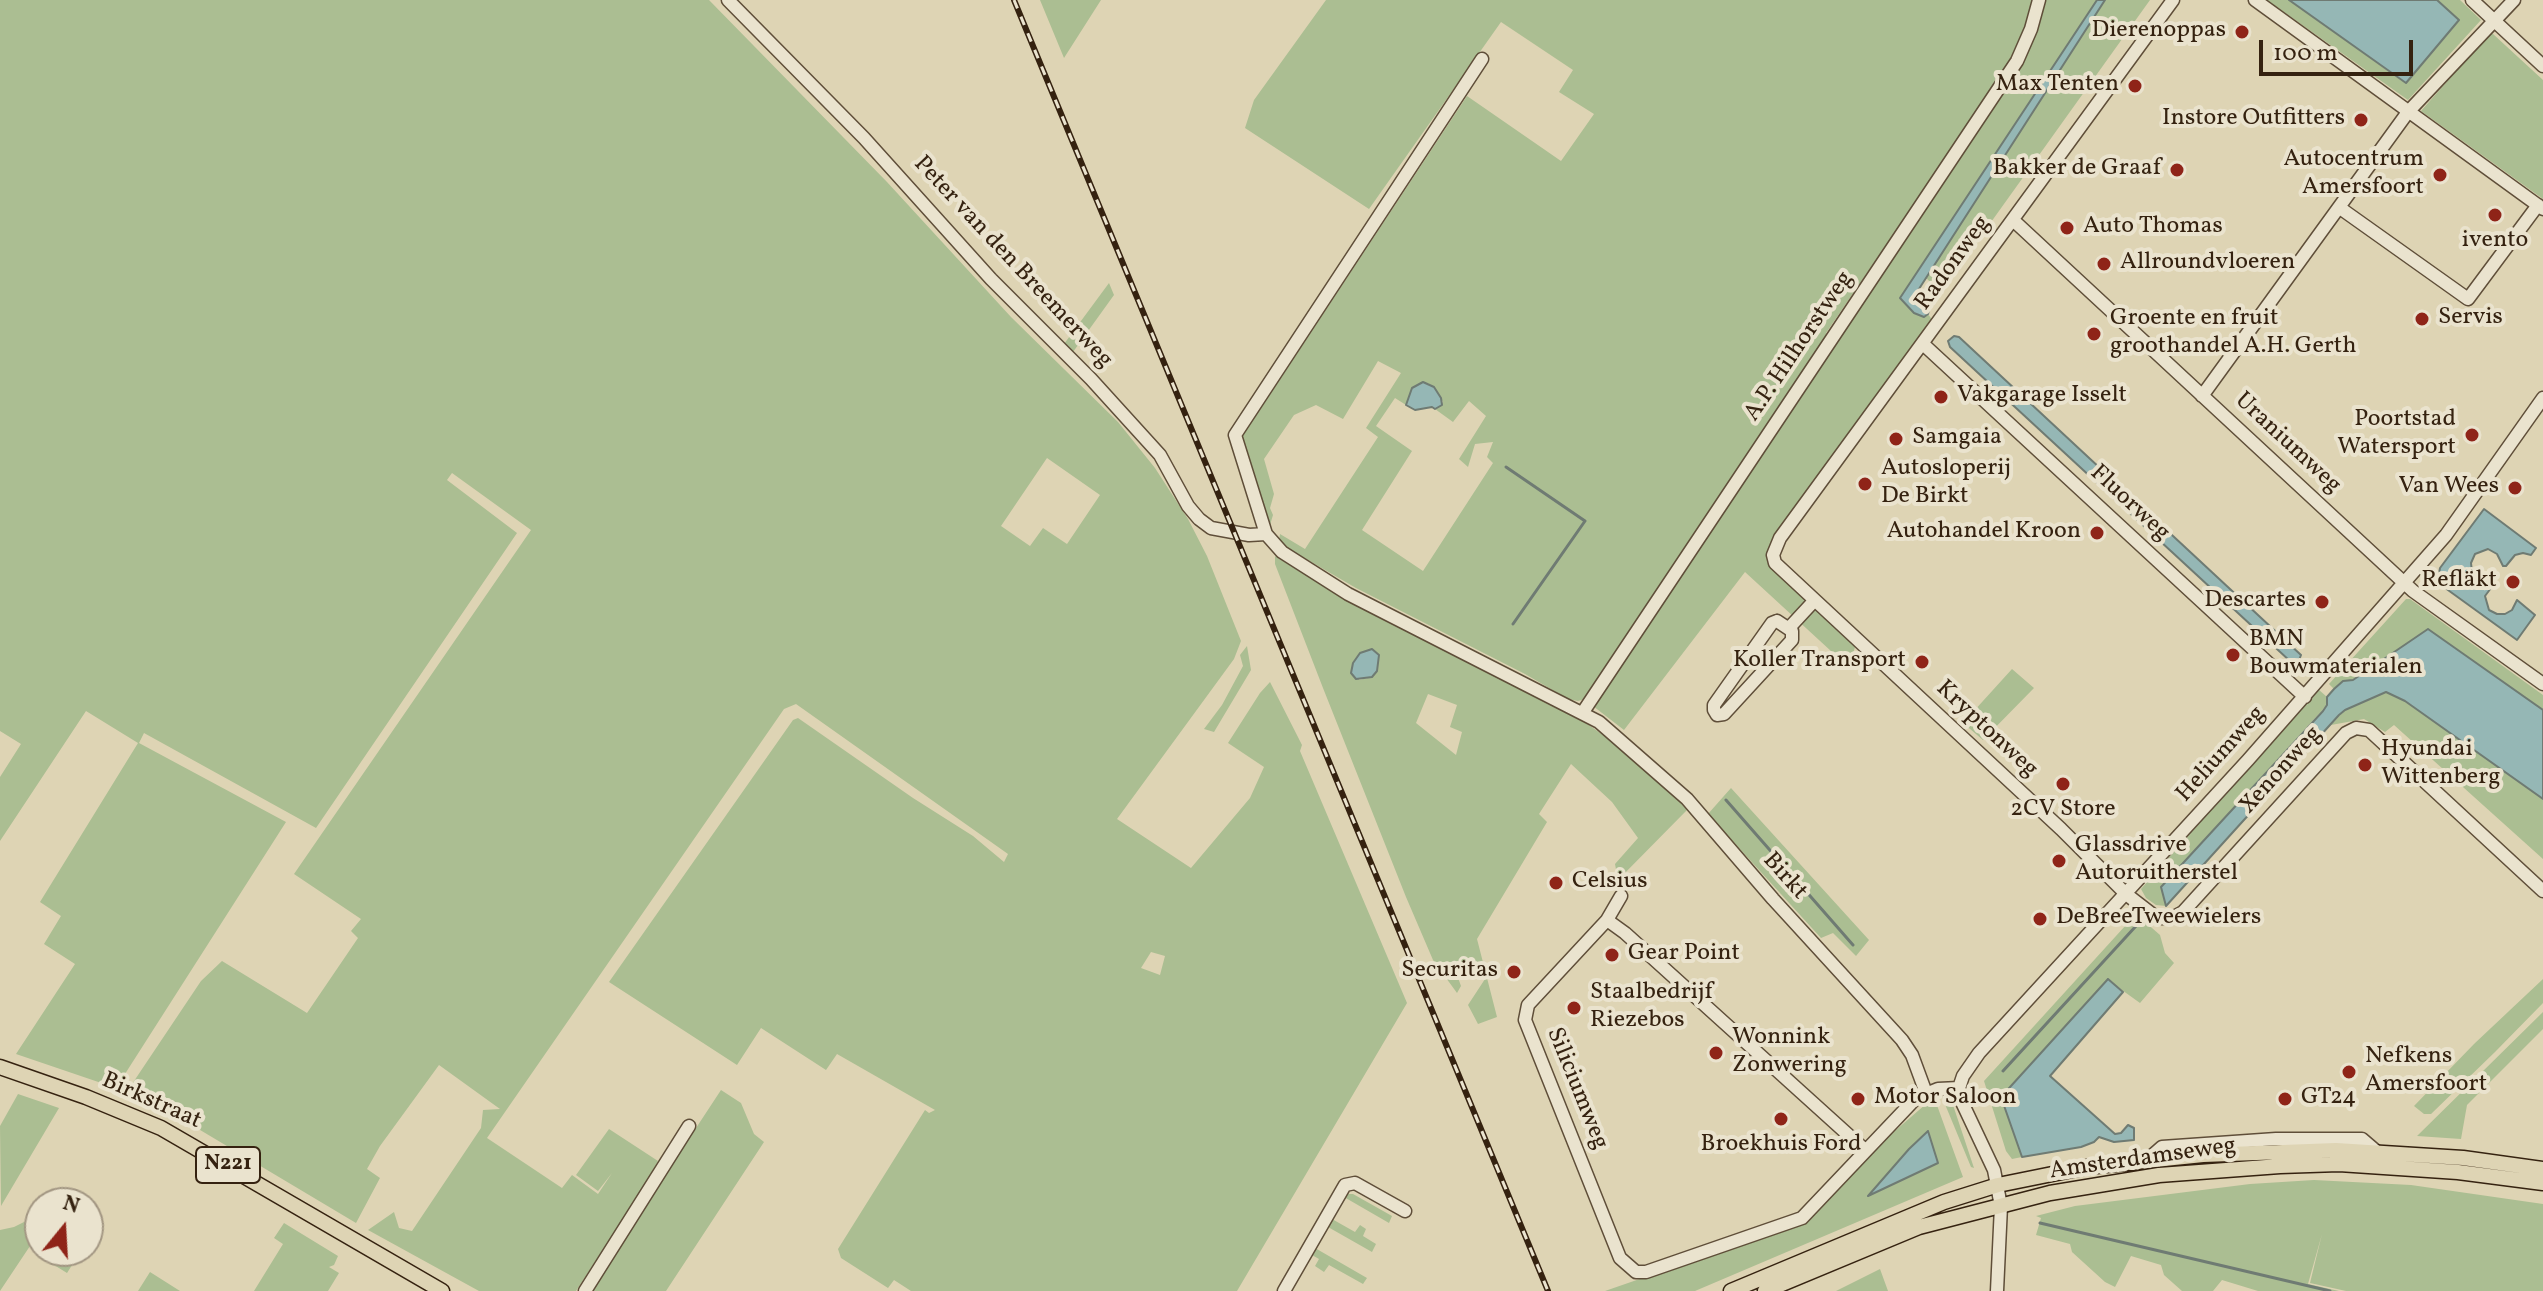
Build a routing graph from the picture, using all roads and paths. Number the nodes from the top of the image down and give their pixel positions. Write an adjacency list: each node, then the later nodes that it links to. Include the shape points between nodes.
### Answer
1 (728, 0): 17 (street, Peter van den Breemerweg, via 1111,401 1160,455 1199,519 1211,528)
2 (2039, 0): 26 (street, A.P. Hilhorstweg, via 2017,61)
3 (2173, 0): 13 (street, Radonweg)
4 (2255, 0): 10 (street)
5 (2472, 0): 7 (street)
6 (2514, 0): 7 (street)
7 (2494, 21): 9 (street); 10 (street)
8 (1482, 59): 17 (street, via 1235,435)
9 (2543, 66)
10 (2408, 112): 11 (street); 12 (street)
11 (2541, 207): 12 (street, via 2468,299)
12 (2340, 208): 15 (street)
13 (2013, 220): 14 (street, Radonweg); 15 (street, Uraniumweg)
14 (1923, 344): 18 (street, Radonweg, via 1780,538); 25 (street, Fluorweg)
15 (2202, 396): 19 (street, Uraniumweg)
16 (2543, 398): 19 (street, Heliumweg, via 2446,535)
17 (1266, 534): 26 (street, via 1282,552 1348,594)
18 (1773, 555): 20 (street, Kryptonweg, via 1780,570)
19 (2405, 583): 24 (street, Uraniumweg); 25 (street, Heliumweg)
20 (1814, 601): 21 (street); 28 (street, Kryptonweg)
21 (1789, 628): 22 (street, via 1772,623); 23 (street, via 1792,640)
22 (1747, 659): 23 (street); 23 (street, via 1714,705 1717,715 1724,714)
23 (1762, 671)
24 (2543, 684)
25 (2305, 697): 28 (street, Heliumweg)
26 (1583, 712): 33 (street, Birkt, via 1687,799 1902,1040)
27 (2543, 891): 28 (street, Xenonweg, via 2369,730 2356,728 2183,912 2157,918)
28 (2126, 894): 32 (street, Heliumweg, via 1979,1053)
29 (1621, 896): 30 (street, Siliciumweg)
30 (1607, 920): 35 (street); 35 (street, Siliciumweg, via 1528,1005 1525,1020 1620,1258 1636,1272 1646,1272 1802,1218)
31 (0, 1067): 41 (main road, Birkstraat / N221, via 161,1128)
32 (1959, 1088): 33 (street); 38 (street)
33 (1926, 1093): 35 (street, Siliciumweg)
34 (689, 1126): 42 (street)
35 (1865, 1150)
36 (2543, 1169): 38 (main road, Amsterdamseweg, via 2376,1151 2281,1152 2087,1167)
37 (2543, 1183): 39 (main road, Amsterdamseweg, via 2408,1168 2280,1166 2159,1175)
38 (1998, 1185): 39 (street); 44 (main road, Amsterdamseweg, via 1916,1212)
39 (2001, 1206): 45 (main road, Amsterdamseweg, via 1919,1227); 46 (street)
40 (1405, 1211): 43 (street, via 1355,1183 1345,1185)
41 (442, 1291)
42 (585, 1291)
43 (1284, 1291)
44 (1731, 1291)
45 (1765, 1291)
46 (1997, 1291)

